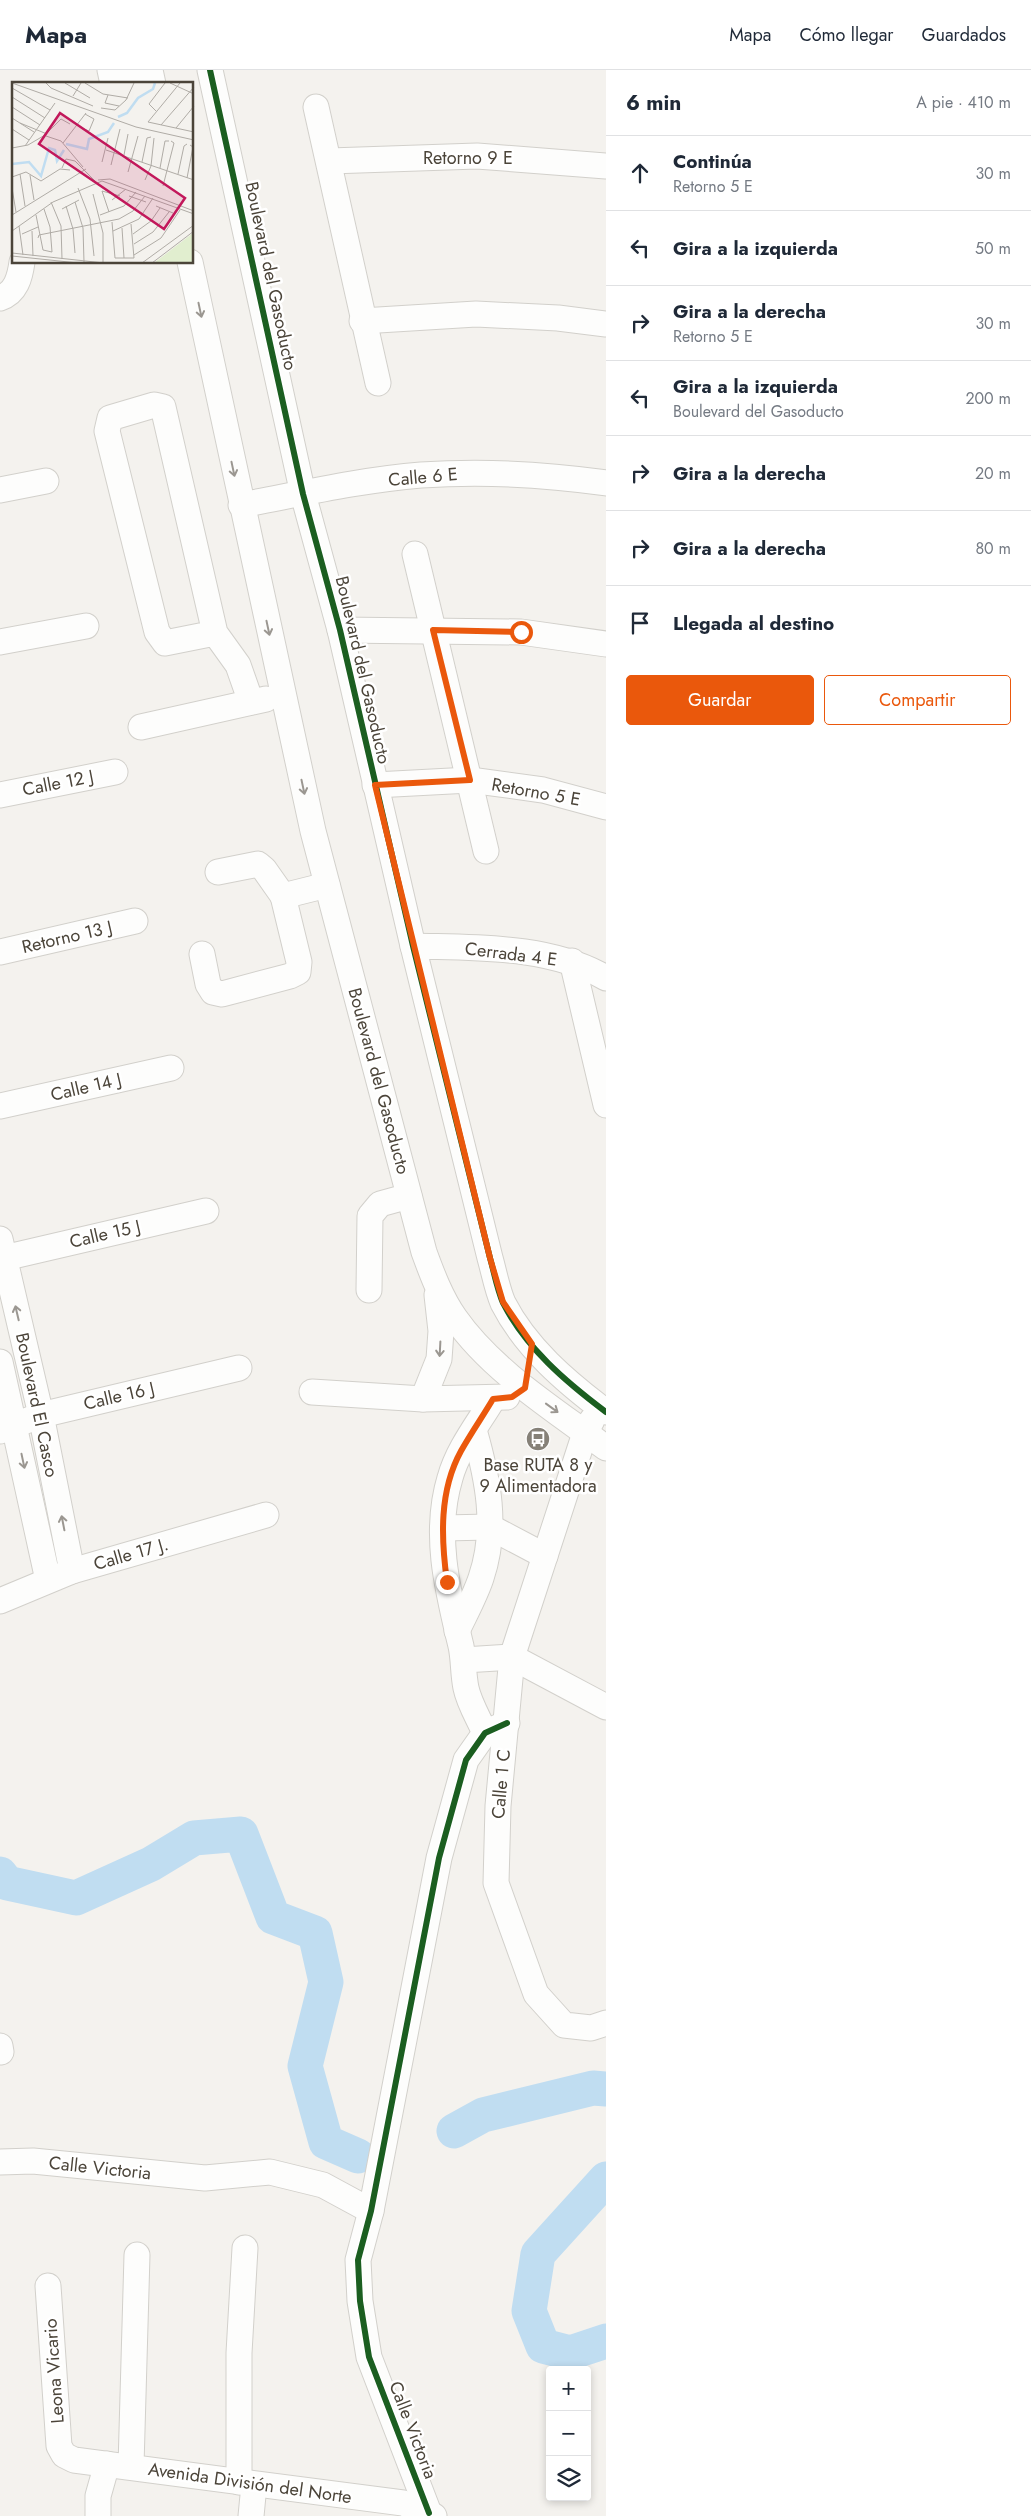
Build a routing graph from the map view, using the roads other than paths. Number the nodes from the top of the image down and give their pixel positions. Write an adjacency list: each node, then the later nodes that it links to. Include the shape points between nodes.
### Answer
1 (210, 70): 14 (street, Boulevard del Gasoducto)
2 (316, 107): 3 (street)
3 (330, 161): 4 (street, Retorno 9 E, via 477,156); 8 (street)
4 (606, 166)
5 (22, 264): 7 (street, via 20,280 7,296)
6 (190, 264): 15 (street, Boulevard del Gasoducto, one-way to 15)
7 (0, 298)
8 (362, 321): 9 (street, via 476,314); 10 (street)
9 (606, 324)
10 (378, 383)
11 (46, 481): 13 (street)
12 (606, 483): 14 (street, Calle 6 E, via 558,476 487,473 420,476)
13 (0, 490)
14 (303, 494): 15 (street, Calle 6 E); 18 (street, Boulevard del Gasoducto)
15 (241, 505): 23 (street, Boulevard del Gasoducto, one-way to 23)
16 (415, 554): 19 (street)
17 (86, 626): 21 (street)
18 (340, 630): 19 (street); 28 (street, Boulevard del Gasoducto)
19 (433, 630): 22 (street, via 521,632); 27 (street)
20 (215, 633): 20 (street, via 163,407 154,405 110,418 107,431 157,632 165,643); 24 (street, via 238,665)
21 (0, 642)
22 (606, 644)
23 (283, 695): 24 (street); 33 (street, Boulevard del Gasoducto, one-way to 33)
24 (251, 702): 25 (street)
25 (141, 727)
26 (115, 772): 29 (street, Calle 12 J)
27 (470, 780): 28 (street, Retorno 5 E); 30 (street, Retorno 5 E, via 543,790); 31 (street)
28 (375, 785): 36 (street, Boulevard del Gasoducto)
29 (0, 794)
30 (606, 806)
31 (486, 851)
32 (218, 872): 34 (street, via 258,864)
33 (327, 885): 34 (street); 44 (street, Boulevard del Gasoducto)
34 (283, 896): 38 (street, via 299,962 298,972 222,994 213,992 208,984)
35 (135, 922): 37 (street, Retorno 13 J)
36 (413, 946): 39 (street, Cerrada 4 E, via 490,949); 49 (street, Boulevard del Gasoducto, via 503,1302)
37 (0, 952)
38 (202, 954)
39 (572, 961): 40 (street, Cerrada 4 E); 42 (street)
40 (606, 978)
41 (171, 1068): 43 (street, Calle 14 J)
42 (606, 1105)
43 (0, 1106)
44 (409, 1196): 47 (street, Boulevard del Gasoducto); 48 (street, via 380,1204 370,1216)
45 (206, 1211): 46 (street, Calle 15 J)
46 (2, 1248): 57 (street, Boulevard El Casco, one-way to 46)
47 (436, 1283): 52 (street, Boulevard del Gasoducto, via 454,1318 475,1343); 54 (street, one-way to 54, via 441,1331 439,1359)
48 (369, 1290)
49 (532, 1344): 52 (street); 56 (street, Boulevard del Gasoducto, via 553,1370)
50 (0, 1362): 58 (street, Boulevard El Casco)
51 (239, 1368): 57 (street, Calle 16 J)
52 (525, 1388): 55 (street, via 512,1397); 60 (street, Boulevard del Gasoducto, one-way to 60)
53 (312, 1392): 54 (street)
54 (422, 1399): 55 (street)
55 (493, 1399): 59 (street)
56 (602, 1409): 60 (street, Calle 1 C)
57 (41, 1415): 58 (street, Calle 16 J); 66 (street, Boulevard El Casco, one-way to 57)
58 (8, 1428): 67 (street, Boulevard El Casco, one-way to 67)
59 (474, 1430): 63 (street, via 490,1496); 64 (street, via 450,1477)
60 (585, 1433): 61 (street, Boulevard del Gasoducto); 65 (street, Calle 1 C)
61 (606, 1448)
62 (266, 1514): 66 (street, Calle 17 J.)
63 (490, 1527): 64 (street); 65 (street); 69 (street, via 488,1554 481,1579)
64 (443, 1528): 69 (street, via 447,1582)
65 (545, 1556): 70 (street, Calle 1 C)
66 (72, 1571): 67 (street, Calle 17 J.)
67 (48, 1580): 68 (street, Calle 17 J.)
68 (0, 1601)
69 (458, 1631): 71 (street)
70 (512, 1657): 71 (street); 72 (street); 73 (street, Calle 1 C)
71 (464, 1660): 74 (street, via 466,1688)
72 (606, 1707)
73 (507, 1724): 74 (street); 75 (street, Calle 1 C, via 498,1806 496,1883 536,1994 564,2025 591,2028)
74 (485, 1733): 79 (street, Calle Victoria, via 466,1760 440,1858)
75 (606, 2023)
76 (0, 2046): 77 (street)
77 (0, 2052)
78 (0, 2162): 79 (street, Calle Victoria, via 33,2162 205,2178 270,2172 323,2185)
79 (372, 2211): 88 (street, Calle Victoria, via 358,2260 360,2301 369,2357)
80 (245, 2248): 86 (street, via 239,2353)
81 (137, 2255): 85 (street)
82 (48, 2286): 83 (street, Leona Vicario, via 59,2446)
83 (64, 2455): 84 (street, Avenida División del Norte, via 74,2460)
84 (106, 2464): 85 (street, Avenida División del Norte); 89 (street, via 98,2496)
85 (131, 2466): 86 (street, Avenida División del Norte)
86 (247, 2484): 87 (street, Avenida División del Norte); 90 (street)
87 (402, 2510): 88 (street, Avenida División del Norte)
88 (431, 2514)
89 (98, 2516)
90 (251, 2516)

